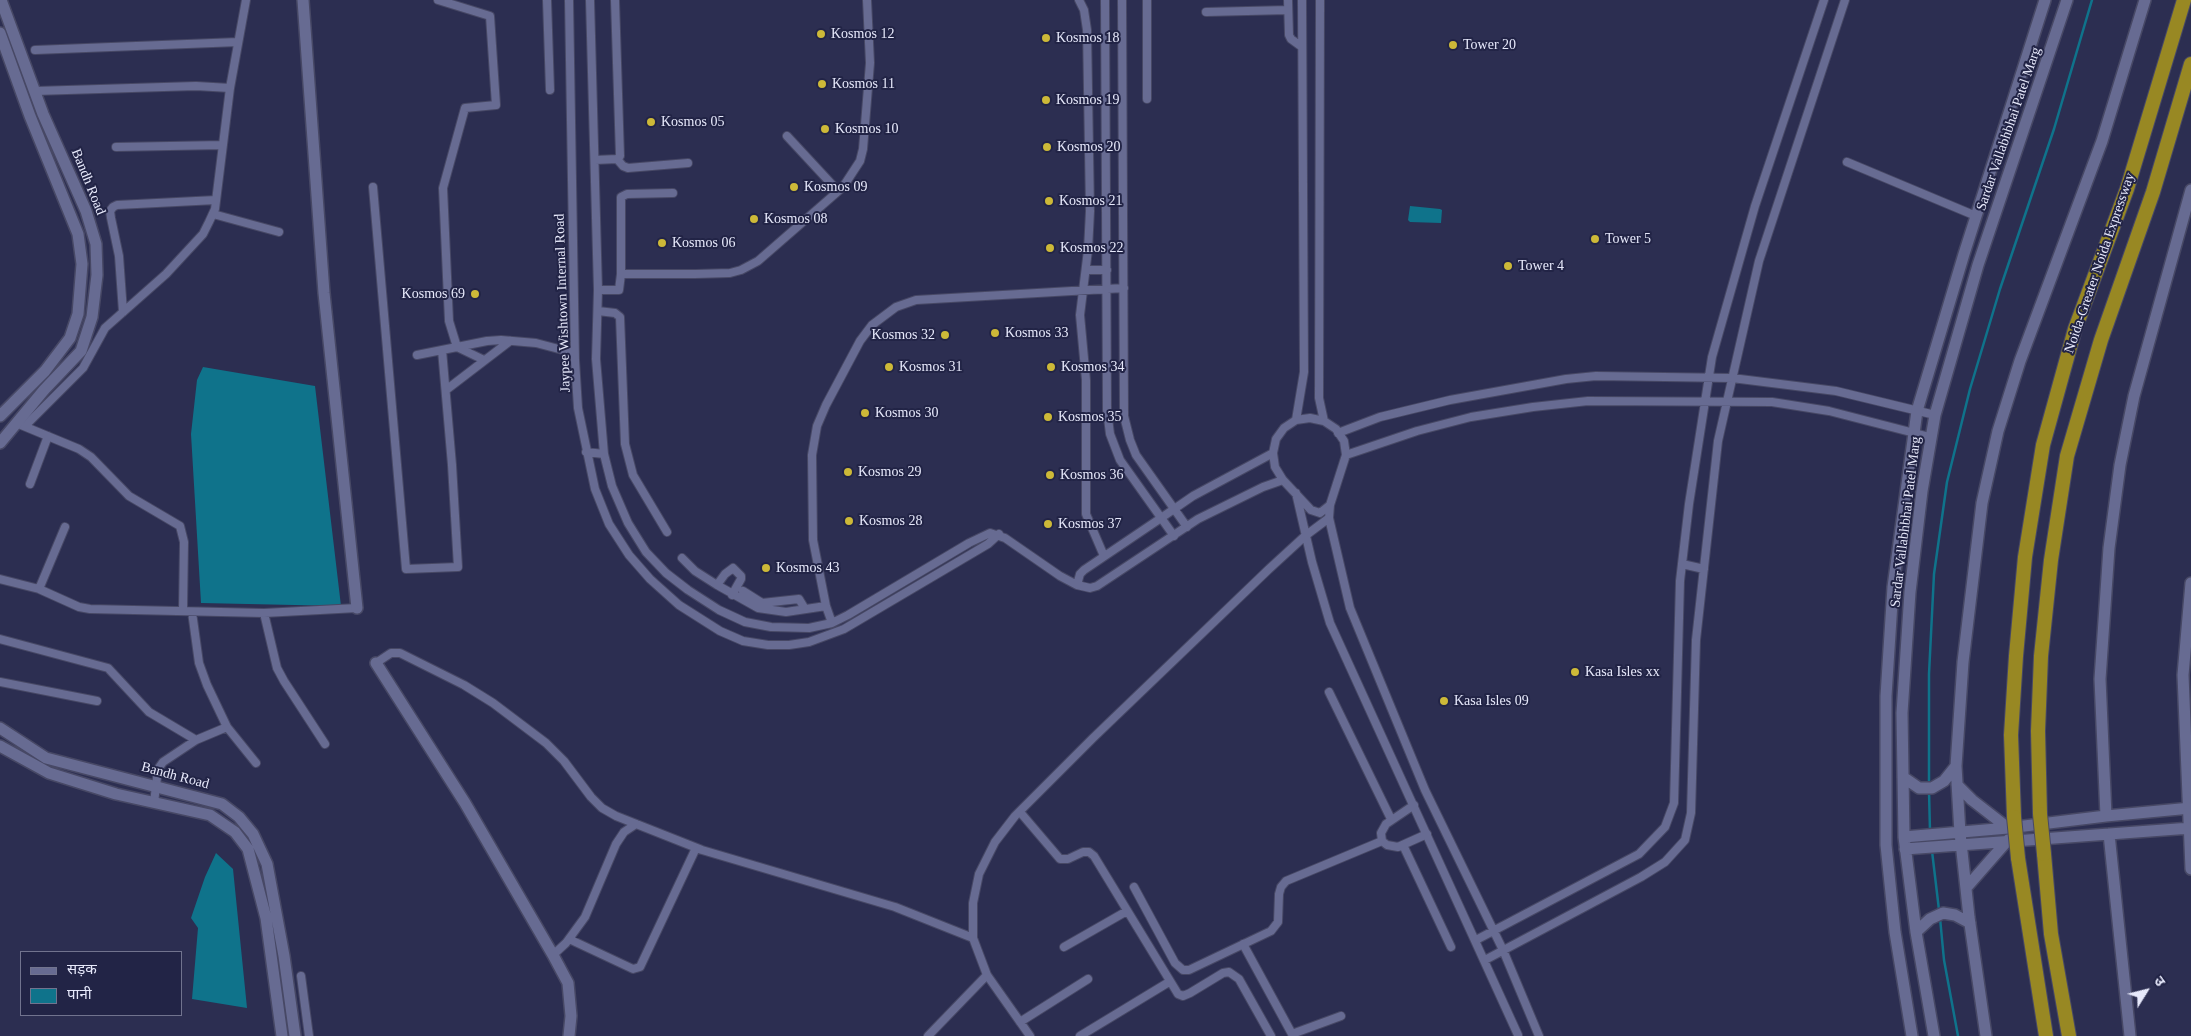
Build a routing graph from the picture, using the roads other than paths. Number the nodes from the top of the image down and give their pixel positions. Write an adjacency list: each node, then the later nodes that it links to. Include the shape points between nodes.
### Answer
1 (1, 0): 32 (street, Bandh Road)
2 (246, 0): 26 (street)
3 (303, 0): 109 (street, via 324,293)
4 (438, 0): 59 (street, via 490,16 496,105 464,108 443,188 449,321)
5 (547, 0): 31 (street)
6 (569, 0): 61 (street, Jaypee Wishtown Internal Road)
7 (590, 0): 38 (street)
8 (616, 0): 37 (street, via 620,156)
9 (867, 0): 43 (street, via 870,63 863,149 860,162)
10 (1079, 0): 49 (street, via 1088,30 1090,211)
11 (1105, 0): 50 (street)
12 (1122, 0): 53 (street)
13 (1147, 0): 33 (street)
14 (1288, 0): 23 (street)
15 (1302, 0): 27 (street)
16 (1320, 0): 73 (street, via 1319,398)
17 (1824, 0): 64 (street, via 1755,206)
18 (1845, 0): 65 (street, via 1759,262)
19 (2045, 0): 47 (street, Sardar Vallabhbhai Patel Marg)
20 (2067, 0): 70 (street, Sardar Vallabhbhai Patel Marg, via 1978,265)
21 (2145, 0): 126 (street, via 2102,141 2020,361 1998,431 1982,503 1972,582)
22 (2184, 0): 137 (highway, Noida-Greater Noida Expressway, via 2126,189 2074,329 2043,445 2026,557 2016,656)
23 (1288, 10): 24 (street); 27 (street, via 1289,35)
24 (1206, 12)
25 (0, 33): 71 (street, Bandh Road, via 78,234 82,264 78,314 70,338 45,371)
26 (238, 42): 28 (street); 30 (street)
27 (1302, 47): 72 (street, via 1304,372)
28 (35, 50)
29 (2191, 64): 183 (highway, Noida-Greater Noida Expressway, bridge, via 2153,192 2101,340 2068,456 2051,560 2040,656 2040,814 2051,934)
30 (230, 88): 32 (street, via 196,86); 35 (street)
31 (550, 90)
32 (35, 91): 74 (street, Bandh Road, via 86,211 96,244 97,275 92,317 81,351 44,390)
33 (1148, 99)
34 (787, 136): 43 (street)
35 (223, 146): 36 (street); 45 (street)
36 (116, 148)
37 (617, 159): 38 (street); 40 (street, via 628,168)
38 (594, 160): 54 (street)
39 (1847, 162): 47 (street)
40 (688, 163)
41 (374, 187): 66 (street, via 406,569 458,567)
42 (2191, 190): 134 (street, via 2134,396 2120,465 2109,548 2100,678)
43 (838, 191): 51 (street, via 758,261 741,270 730,273)
44 (673, 193): 51 (street, via 627,194 621,197)
45 (216, 200): 46 (street); 57 (street, via 113,207 110,211 119,256)
46 (213, 214): 48 (street); 57 (street, via 202,234 183,256)
47 (1976, 216): 69 (street, Sardar Vallabhbhai Patel Marg)
48 (279, 232)
49 (1086, 270): 50 (street); 55 (street)
50 (1107, 270): 52 (street)
51 (621, 274): 54 (street, via 619,290)
52 (1107, 288): 53 (street); 55 (street); 89 (street, via 1107,410 1110,434 1120,460)
53 (1124, 288): 88 (street, via 1124,416 1136,455)
54 (598, 290): 56 (street)
55 (1083, 290): 97 (street, via 1080,315 1086,380 1086,514); 108 (street, via 916,300 896,307 872,325 826,405 817,426 812,455 813,540)
56 (598, 311): 82 (street, via 596,359); 93 (street, via 615,313 620,317 625,444 633,475)
57 (123, 312): 74 (street, via 105,328 77,375)
58 (510, 341): 59 (street, via 487,341); 61 (street, via 536,343); 63 (street)
59 (457, 347): 60 (street); 63 (street)
60 (442, 350): 62 (street); 66 (street)
61 (574, 353): 80 (street, Jaypee Wishtown Internal Road, via 578,408)
62 (417, 354)
63 (484, 360): 66 (street)
64 (1708, 377): 65 (street); 67 (street); 75 (street, via 1596,376 1566,379 1408,409)
65 (1732, 378): 68 (street); 69 (street, via 1836,391)
66 (446, 390)
67 (1705, 401): 68 (street); 83 (street, via 1588,401 1533,407 1417,431); 99 (street)
68 (1727, 401): 76 (street, via 1772,402 1829,410); 100 (street, via 1718,441)
69 (1917, 411): 70 (street); 76 (street, Sardar Vallabhbhai Patel Marg)
70 (1935, 415): 78 (street, Sardar Vallabhbhai Patel Marg)
71 (0, 416)
72 (1296, 420): 73 (street); 81 (street, via 1276,439)
73 (1324, 421): 75 (street)
74 (21, 425): 77 (street); 79 (street, Bandh Road)
75 (1338, 433): 83 (street, via 1344,441)
76 (1914, 433): 78 (street); 179 (street, Sardar Vallabhbhai Patel Marg, via 1893,587 1886,736 1886,844 1895,932)
77 (48, 436): 85 (street); 111 (street, via 79,448 129,496 180,526 184,542)
78 (1930, 437): 127 (street, Sardar Vallabhbhai Patel Marg, via 1910,592 1902,713)
79 (0, 444)
80 (586, 452): 82 (street); 94 (street, Jaypee Wishtown Internal Road, via 595,490 609,524 629,555 679,605 720,631 743,641 789,645 827,636 965,558)
81 (1273, 453): 84 (street, via 1275,468); 88 (street)
82 (604, 454): 114 (street, via 612,486 628,523 646,552 688,590 745,622 771,627 808,628)
83 (1346, 455): 87 (street)
84 (1283, 480): 86 (street); 92 (street, via 1246,495)
85 (30, 484)
86 (1296, 493): 87 (street, via 1316,512); 96 (street)
87 (1330, 505): 90 (street)
88 (1174, 509): 89 (street); 92 (street)
89 (1161, 518): 95 (street); 97 (street)
90 (1329, 518): 96 (street); 152 (street, via 1350,608 1425,790)
91 (64, 527): 105 (street)
92 (1187, 527): 95 (street)
93 (667, 532)
94 (999, 534): 104 (street); 114 (street, via 986,534 969,543)
95 (1174, 536): 104 (street, via 1097,586)
96 (1305, 536): 131 (street, via 1330,623); 133 (street)
97 (1104, 556): 104 (street, via 1080,574)
98 (682, 558): 103 (street)
99 (1682, 564): 100 (street); 152 (street, via 1674,803 1665,827 1639,854)
100 (1704, 569): 160 (street, via 1696,640 1691,813 1685,840 1657,867)
101 (0, 579): 105 (street)
102 (2191, 583): 132 (street, via 2183,675)
103 (717, 585): 107 (street); 107 (street, via 724,574 734,568 741,579)
104 (1077, 585)
105 (39, 589): 111 (street, via 90,609)
106 (743, 591): 110 (street, via 762,603 799,599)
107 (732, 594): 110 (street, via 771,611)
108 (826, 606): 110 (street); 114 (street)
109 (357, 608): 113 (street)
110 (805, 609)
111 (183, 612): 112 (street)
112 (192, 612): 113 (street); 120 (street, via 199,664)
113 (264, 613): 123 (street, via 277,668)
114 (832, 623)
115 (0, 639): 122 (street, via 108,668 150,712)
116 (376, 663): 136 (street, via 391,653 400,653 464,685 546,743 602,808); 161 (street, via 465,803)
117 (0, 682): 119 (street)
118 (1330, 692): 135 (street)
119 (97, 701)
120 (228, 727): 122 (street); 125 (street)
121 (0, 728): 129 (street, Bandh Road, via 46,758)
122 (196, 740): 129 (street, via 163,762 158,769)
123 (325, 744)
124 (0, 746): 130 (street, via 49,773)
125 (256, 763)
126 (1956, 766): 127 (street, via 1944,782 1932,788 1919,788); 128 (street)
127 (1903, 777): 141 (street, Sardar Vallabhbhai Patel Marg)
128 (1957, 785): 137 (street); 142 (street)
129 (156, 786): 130 (street); 171 (street, Bandh Road, via 222,804 253,834 267,864)
130 (154, 803): 170 (street, via 210,815 235,832 248,849 266,918)
131 (1414, 804): 135 (street); 139 (street)
132 (2190, 808): 134 (street); 138 (street)
133 (1020, 812): 150 (street, via 1060,859 1084,852 1094,856); 154 (street, via 995,842 979,874 973,902)
134 (2106, 816): 137 (street)
135 (1392, 819): 143 (street, via 1383,828)
136 (636, 824): 145 (street); 155 (street, via 620,838 586,917)
137 (2010, 828): 140 (street); 142 (street); 149 (street); 182 (highway, Noida-Greater Noida Expressway, bridge, via 2018,858)
138 (2190, 828): 140 (street); 147 (street)
139 (1427, 834): 144 (street); 156 (street)
140 (2109, 834): 184 (street)
141 (1904, 836): 142 (street); 146 (street, Sardar Vallabhbhai Patel Marg)
142 (1960, 839): 146 (street); 149 (street)
143 (1382, 841): 144 (street, via 1394,847); 157 (street, via 1286,881 1279,894 1278,922 1271,931)
144 (1403, 845): 158 (street)
145 (696, 848): 154 (street, via 895,907); 155 (street, via 640,967 633,969)
146 (1905, 848): 153 (street, Sardar Vallabhbhai Patel Marg)
147 (2191, 869)
148 (1134, 888): 157 (street, via 1175,963 1183,970)
149 (1966, 888): 151 (street)
150 (1127, 911): 159 (street); 166 (street)
151 (1970, 923): 153 (street, via 1943,913 1930,919); 181 (street)
152 (1493, 930): 156 (street); 160 (street)
153 (1916, 932): 180 (street, Sardar Vallabhbhai Patel Marg)
154 (973, 938): 164 (street)
155 (569, 939): 161 (street)
156 (1476, 940): 162 (street)
157 (1243, 944): 167 (street, via 1292,1034)
158 (1450, 947)
159 (1064, 948)
160 (1503, 950): 162 (street); 178 (street)
161 (553, 955): 173 (street, via 568,984)
162 (1484, 960): 169 (street)
163 (301, 976): 172 (street)
164 (987, 976): 168 (street); 174 (street)
165 (1088, 979): 168 (street)
166 (1169, 982): 176 (street); 177 (street, via 1183,996 1223,973 1235,975)
167 (1341, 1016)
168 (1020, 1022): 175 (street)
169 (1518, 1035)
170 (282, 1036)
171 (295, 1036)
172 (309, 1036)
173 (569, 1036)
174 (928, 1036)
175 (1030, 1036)
176 (1080, 1036)
177 (1270, 1036)
178 (1539, 1036)
179 (1912, 1036)
180 (1934, 1036)
181 (1986, 1036)
182 (2046, 1036)
183 (2069, 1036)
184 (2130, 1036)

